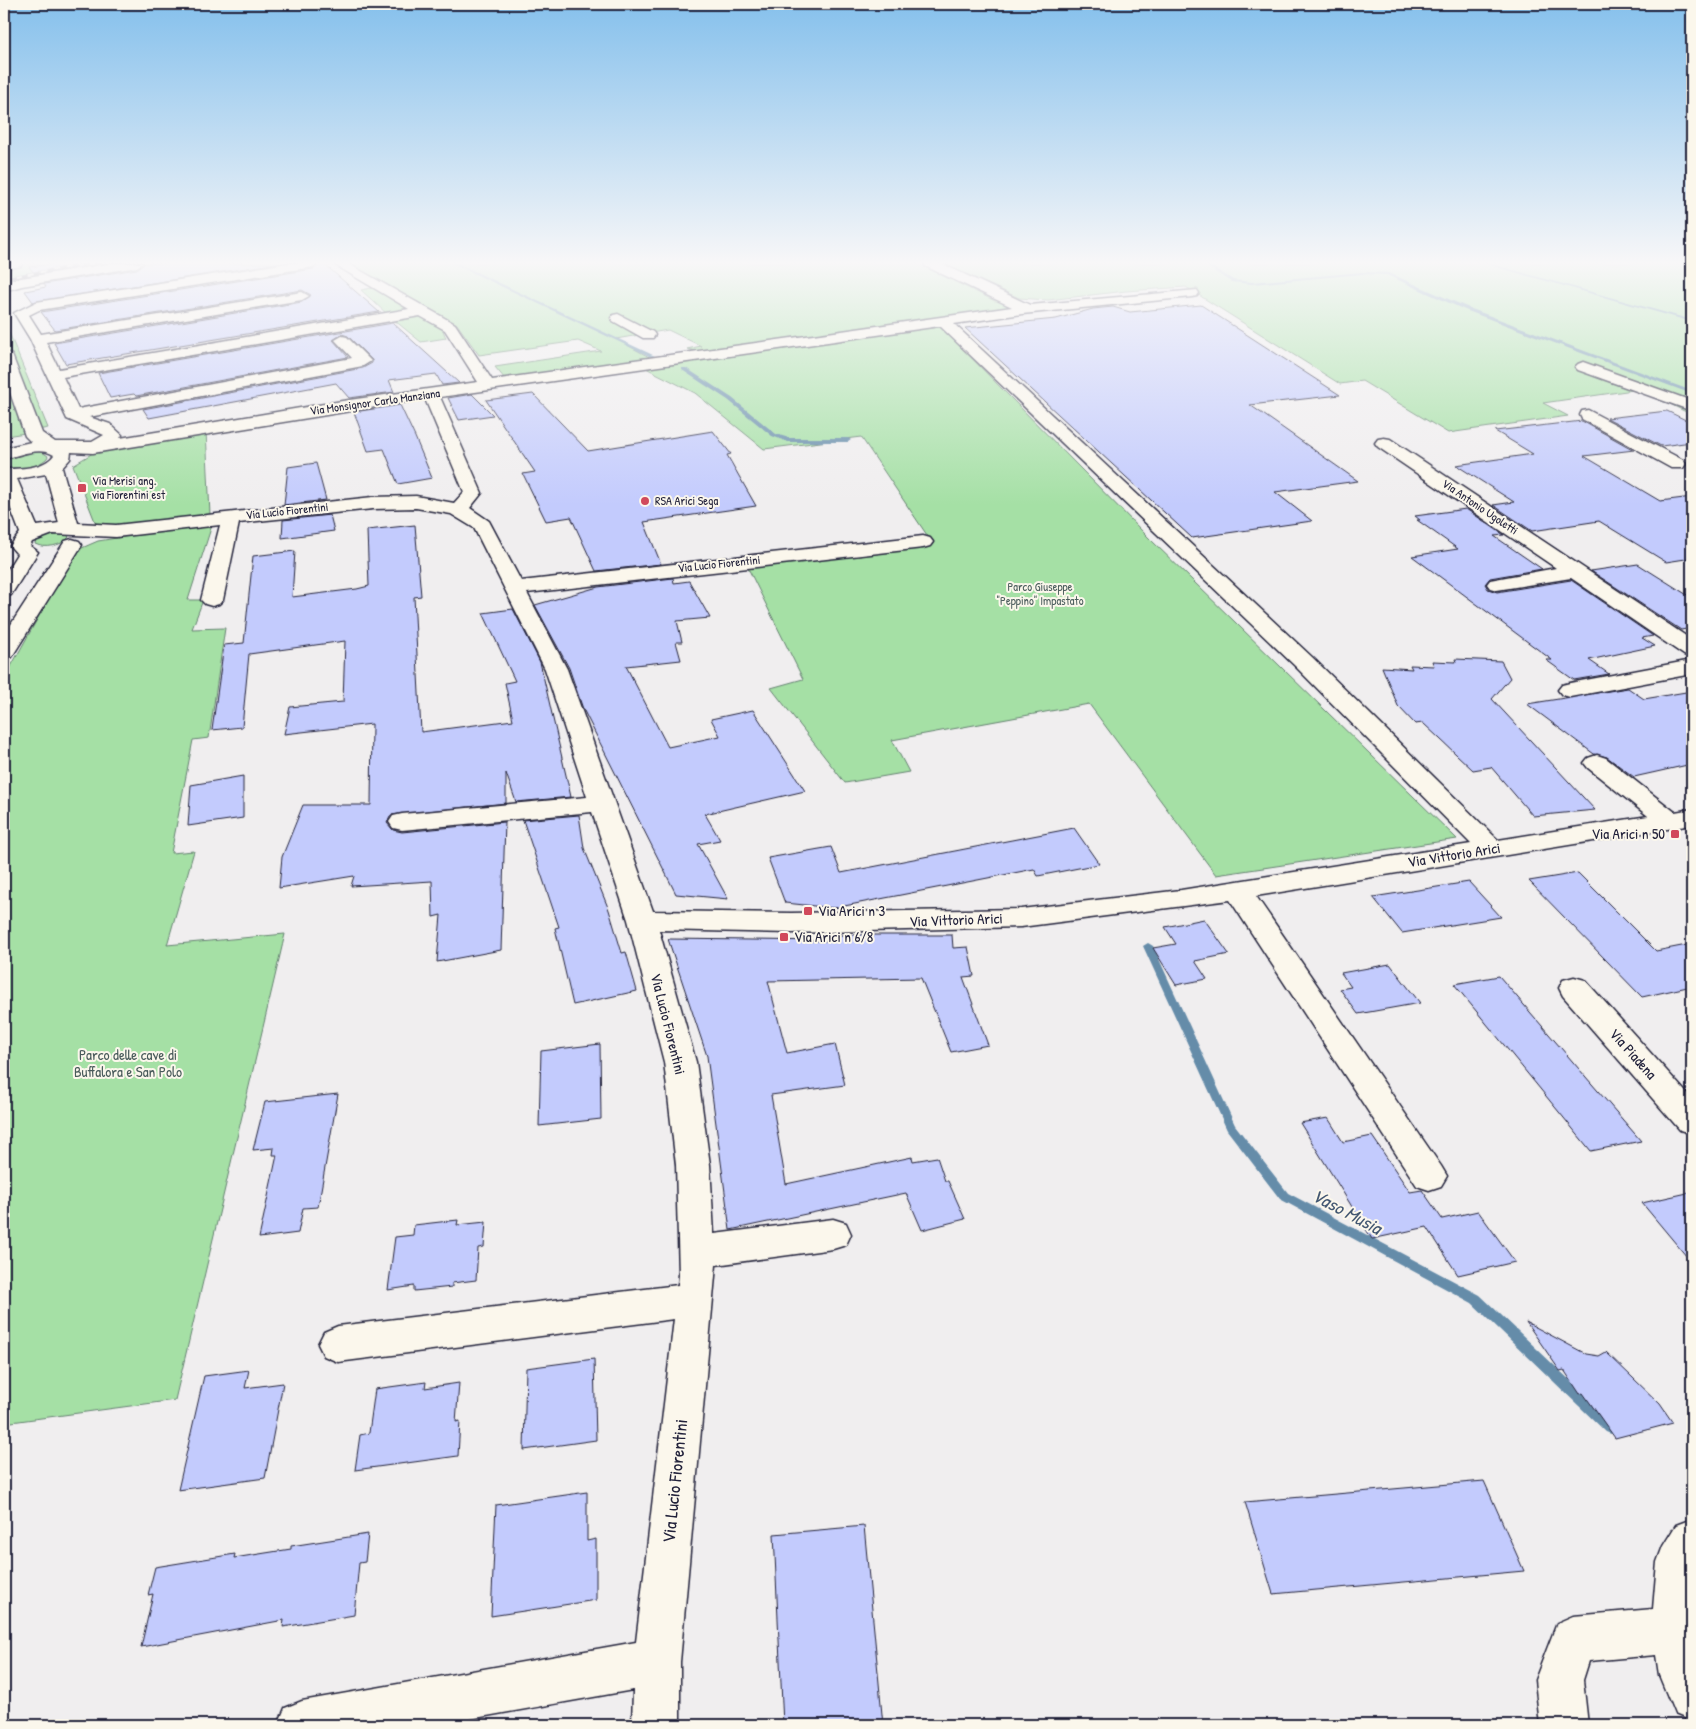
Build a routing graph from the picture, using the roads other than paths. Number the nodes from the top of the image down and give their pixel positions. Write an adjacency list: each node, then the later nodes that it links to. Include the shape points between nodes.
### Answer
1 (39, 344): 11 (street)
2 (232, 344): 11 (street)
3 (346, 344): 15 (street, via 363,361)
4 (461, 344): 12 (street)
5 (787, 344): 12 (street, Via Monsignor Carlo Manziana)
6 (833, 344): 8 (street)
7 (967, 344): 41 (street, via 1304,662)
8 (840, 350)
9 (4, 355): 20 (street, via 34,436)
10 (1583, 367): 14 (street)
11 (54, 374): 15 (street)
12 (488, 386): 13 (street, Via Monsignor Carlo Manziana)
13 (431, 394): 18 (street, Via Monsignor Carlo Manziana); 23 (street, via 474,493)
14 (1692, 406)
15 (73, 415): 18 (street, via 108,428 113,435)
16 (1588, 415): 21 (street)
17 (1384, 443): 28 (street, Via Antonio Ugoletti)
18 (95, 447): 20 (street, Via Monsignor Carlo Manziana)
19 (4, 454): 20 (street, via 28,447)
20 (54, 458): 22 (street, via 30,472); 25 (street)
21 (1680, 464)
22 (5, 474): 27 (street)
23 (458, 509): 24 (street, Via Lucio Fiorentini, via 412,501); 30 (street, Via Lucio Fiorentini, via 482,525)
24 (230, 518): 25 (street, Via Lucio Fiorentini); 32 (street)
25 (75, 536): 27 (street, Via Lucio Fiorentini, via 50,552); 34 (street)
26 (923, 542): 30 (street, Via Lucio Fiorentini)
27 (19, 545): 31 (street)
28 (1575, 571): 29 (street); 33 (street, Via Antonio Ugoletti)
29 (1497, 584)
30 (516, 588): 38 (street, Via Lucio Fiorentini, via 556,669)
31 (4, 590)
32 (212, 600)
33 (1692, 650)
34 (4, 652)
35 (1692, 667): 36 (street)
36 (1570, 690)
37 (1597, 763): 39 (street, Via Vittorio Arici)
38 (602, 803): 40 (street); 43 (street, Via Lucio Fiorentini)
39 (1681, 819): 41 (street, Via Vittorio Arici)
40 (402, 822)
41 (1492, 849): 42 (street, Via Vittorio Arici)
42 (1237, 890): 43 (street, Via Vittorio Arici, via 1021,918 791,923); 46 (street)
43 (642, 920): 48 (street, Via Lucio Fiorentini, via 680,1062 693,1166)
44 (1574, 988): 45 (street, Via Piadena)
45 (1692, 1121)
46 (1429, 1176)
47 (833, 1234): 48 (street)
48 (698, 1252): 49 (street, Via Lucio Fiorentini)
49 (694, 1300): 50 (street); 53 (street, Via Lucio Fiorentini)
50 (338, 1344)
51 (1692, 1542): 52 (street, via 1679,1562)
52 (1674, 1630): 54 (street, via 1683,1675); 57 (street, via 1573,1639 1559,1680)
53 (657, 1662): 55 (street); 56 (street, Via Lucio Fiorentini)
54 (1692, 1697)
55 (302, 1725)
56 (656, 1725)
57 (1564, 1725)

